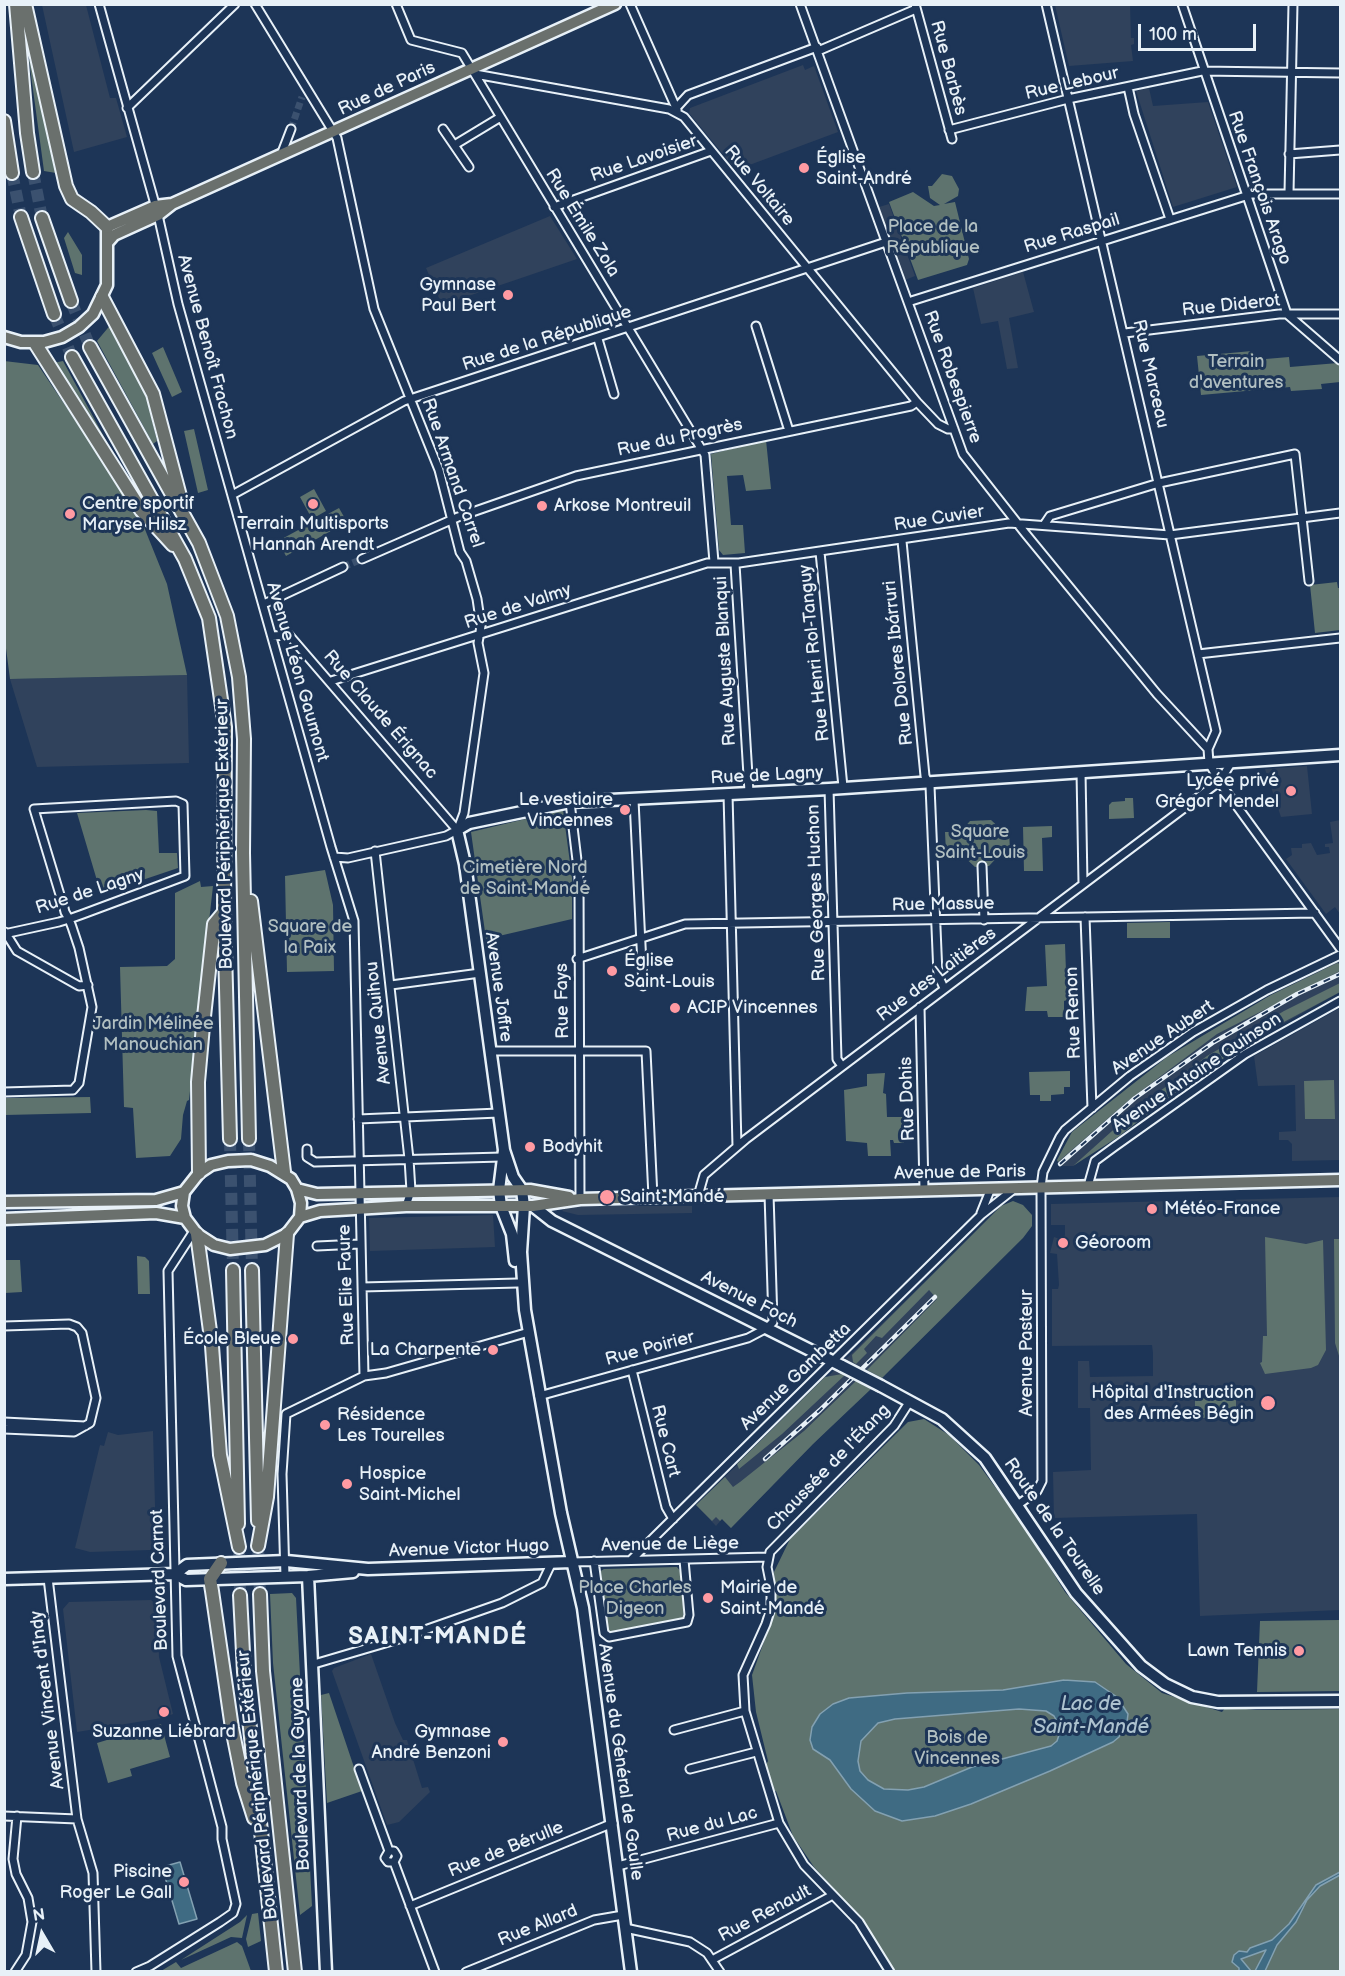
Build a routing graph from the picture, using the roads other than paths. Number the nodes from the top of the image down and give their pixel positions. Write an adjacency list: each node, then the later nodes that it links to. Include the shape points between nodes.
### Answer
1 (16, 4): 38 (highway)
2 (25, 4): 48 (highway, via 66,186 72,200)
3 (99, 4): 23 (street, Avenue Benoît Frachon)
4 (235, 4): 23 (street)
5 (255, 4): 19 (street, Rue Armand Carrel)
6 (396, 4): 15 (street, Rue Émile Zola, via 411,40 459,51)
7 (615, 4): 15 (main road, Rue de Paris)
8 (630, 4): 24 (street, Rue Voltaire)
9 (800, 4): 14 (street, Rue Robespierre)
10 (1046, 4): 22 (street, Rue Marceau)
11 (1182, 4): 16 (street, Rue François Arago)
12 (1293, 4): 18 (street)
13 (915, 7): 14 (street); 29 (street, Rue Barbès)
14 (817, 49): 24 (street, via 688,95); 50 (street, Rue Robespierre)
15 (473, 71): 24 (street); 25 (street, Rue Émile Zola); 30 (main road, Rue de Paris)
16 (1202, 71): 18 (street, Rue Lebour); 20 (street, Rue Lebour); 42 (street, Rue François Arago)
17 (1341, 73): 18 (street, Rue Lebour)
18 (1291, 74): 35 (street)
19 (305, 86): 21 (street); 30 (street, Rue Armand Carrel)
20 (1128, 87): 22 (street, Rue Lebour); 47 (street)
21 (302, 97)
22 (1068, 99): 29 (street, Rue Lebour); 49 (street, Rue Marceau)
23 (127, 108): 44 (street, Avenue Benoît Frachon)
24 (677, 110): 34 (street, Rue Voltaire)
25 (499, 118): 32 (street); 43 (street, Rue Émile Zola)
26 (4, 121): 39 (highway)
27 (291, 129): 36 (street)
28 (443, 129): 32 (street)
29 (949, 130): 31 (street, Rue Barbès)
30 (334, 132): 36 (main road, Rue de Paris); 69 (street, Rue Armand Carrel, via 342,153 374,309)
31 (952, 139)
32 (456, 144): 37 (street)
33 (1341, 150): 35 (street)
34 (711, 151): 43 (street, Rue Lavoisier); 52 (street, Rue Voltaire)
35 (1289, 154): 40 (street)
36 (280, 156): 44 (main road, Rue de Paris)
37 (469, 167)
38 (33, 172)
39 (12, 173)
40 (1289, 194): 41 (street, Rue Raspail); 42 (street, Rue Raspail)
41 (1341, 194)
42 (1246, 196): 47 (street, Rue Raspail); 57 (street, Rue François Arago)
43 (554, 207): 60 (street, Rue Émile Zola)
44 (157, 210): 48 (main road); 51 (main road); 75 (street, Avenue Benoît Frachon, via 178,304)
45 (21, 217): 56 (highway)
46 (42, 218): 54 (highway)
47 (1170, 219): 49 (street, Rue Raspail)
48 (107, 227): 51 (main road)
49 (1102, 240): 55 (street, Rue Raspail); 61 (street, Rue Marceau)
50 (886, 242): 52 (street, Rue de la République); 55 (street, Rue Robespierre)
51 (106, 243): 53 (main road, via 109,272)
52 (808, 268): 60 (street, Rue de la République); 70 (street, Rue Voltaire)
53 (102, 297): 64 (main road, via 93,314 79,327 62,337); 79 (highway, via 153,394)
54 (71, 301)
55 (908, 302): 71 (street, Rue Robespierre)
56 (54, 314)
57 (1287, 314): 58 (street, Rue Diderot); 61 (street, Rue Diderot); 67 (street)
58 (1341, 314)
59 (756, 326): 72 (street)
60 (629, 328): 63 (street, Rue de la République); 73 (street, Rue Émile Zola)
61 (1125, 333): 74 (street, Rue Marceau)
62 (4, 337): 64 (main road)
63 (598, 339): 68 (street); 69 (street, Rue de la République)
64 (35, 343): 85 (highway, via 141,510)
65 (90, 347): 79 (highway, Boulevard Périphérique Extérieur)
66 (72, 357): 85 (highway)
67 (1341, 360)
68 (614, 394)
69 (411, 399): 75 (street, Rue de la République); 78 (street, Rue Armand Carrel, via 439,470)
70 (917, 402): 71 (street, Rue Voltaire, via 938,424); 72 (street, Rue du Progrès)
71 (954, 429): 80 (street, Rue Robespierre, via 963,454)
72 (789, 431): 73 (street, Rue du Progrès)
73 (701, 448): 78 (street, Rue du Progrès, via 576,476); 87 (street, Rue Émile Zola, via 705,455)
74 (1159, 483): 77 (street, via 1295,454); 81 (street, via 1050,516); 82 (street, Rue Marceau)
75 (232, 495): 91 (street, Avenue Léon Gaumont)
76 (1341, 513): 77 (street, Rue Cuvier)
77 (1303, 518): 82 (street, Rue Cuvier); 90 (street)
78 (452, 519): 86 (street, Rue du Progrès); 93 (street, Rue Armand Carrel, via 477,599)
79 (187, 521): 112 (highway, Boulevard Périphérique Extérieur, via 226,616 239,677 244,739)
80 (1016, 523): 81 (street, Rue Cuvier); 83 (street, Rue Cuvier); 97 (street, Rue Robespierre, via 1157,694)
81 (1044, 525): 82 (street, Rue Cuvier)
82 (1170, 535): 95 (street, Rue Marceau)
83 (902, 541): 84 (street, Rue Cuvier); 102 (street, Rue Dolores Ibárruri)
84 (820, 552): 88 (street, Rue Cuvier); 104 (street, Rue Henri Rol-Tanguy)
85 (186, 559): 116 (highway, via 209,618 225,727)
86 (362, 559)
87 (714, 562): 88 (street, Rue Cuvier); 93 (street, Rue de Valmy)
88 (735, 564): 106 (street, Rue Auguste Blanqui)
89 (342, 567): 91 (street)
90 (1309, 581)
91 (263, 604): 92 (street, Avenue Léon Gaumont)
92 (272, 636): 96 (street, Rue Claude Érignac, via 290,635); 113 (street, Avenue Léon Gaumont)
93 (479, 636): 96 (street, Rue de Valmy); 110 (street, Rue Armand Carrel, via 484,673 464,813)
94 (1341, 638): 95 (street)
95 (1198, 654): 97 (street, Rue Marceau, via 1216,730)
96 (331, 681): 110 (street, Rue Claude Érignac)
97 (1208, 749): 99 (street)
98 (1341, 754): 100 (main road, Rue de Lagny)
99 (1209, 763): 100 (main road, Rue de Lagny); 101 (main road, Rue de Lagny); 103 (street)
100 (1232, 763): 103 (street, Rue des Laitières)
101 (1081, 772): 102 (main road, Rue de Lagny); 115 (street)
102 (928, 781): 104 (main road, Rue de Lagny); 121 (street, Rue Dolores Ibárruri)
103 (1220, 781): 115 (street, Rue des Laitières); 117 (street)
104 (843, 788): 105 (main road, Rue de Lagny)
105 (829, 789): 106 (main road, Rue de Lagny); 123 (street, Rue Georges Huchon)
106 (749, 792): 107 (main road, Rue de Lagny)
107 (728, 794): 108 (main road, Rue de Lagny); 124 (street)
108 (634, 800): 109 (main road, Rue de Lagny); 126 (street)
109 (570, 802): 110 (main road, Rue de Lagny, via 469,823); 129 (street, Rue Fays, via 579,877)
110 (457, 830): 111 (street, Rue de Lagny, via 446,836); 130 (main road, Avenue Joffre)
111 (375, 851): 113 (street, Rue de Lagny); 132 (street, Avenue Quihou)
112 (243, 853): 146 (highway, Boulevard Périphérique Extérieur); 152 (highway)
113 (334, 857): 144 (street, Avenue Léon Gaumont, via 354,921)
114 (982, 866): 122 (street)
115 (1083, 883): 120 (street, Rue des Laitières)
116 (224, 912): 145 (highway); 153 (highway, via 214,924 200,1060)
117 (1315, 913): 118 (street, Rue Massue); 127 (street)
118 (1085, 917): 120 (street, Rue Massue); 141 (street, Rue Renon)
119 (69, 919): 119 (street, Rue de Lagny, via 34,809 176,801 183,804 185,876); 125 (street, Rue de Lagny); 131 (street)
120 (1037, 919): 122 (street, Rue Massue); 134 (street, Rue des Laitières)
121 (936, 920): 122 (street, Rue Massue); 123 (street, Rue Massue); 134 (street, Rue Dolores Ibárruri, via 938,975)
122 (984, 920)
123 (834, 922): 124 (street, Rue Massue); 139 (street, Rue Georges Huchon, via 837,1059)
124 (731, 924): 126 (street, Rue Massue, via 685,924); 147 (street)
125 (5, 932): 131 (street, via 17,951 79,986)
126 (641, 939): 129 (street, Rue Massue); 133 (street)
127 (1341, 948)
128 (1341, 955): 141 (street, Avenue Aubert, via 1267,990 1193,1032)
129 (577, 959): 138 (street, Rue Fays)
130 (480, 973): 132 (street); 137 (main road, Avenue Joffre)
131 (88, 985): 140 (street, via 92,1007 79,1083 74,1090)
132 (391, 985): 143 (street, Avenue Quihou)
133 (643, 986)
134 (944, 988): 136 (street, Rue des Laitières)
135 (1341, 1001): 155 (street, Avenue Antoine Quinson, via 1245,1054 1114,1147 1095,1161)
136 (920, 1007): 139 (street, Rue des Laitières); 162 (street, Rue Dohis)
137 (490, 1051): 138 (street); 142 (main road, Avenue Joffre)
138 (579, 1051): 168 (street, via 646,1051); 170 (street, Rue Fays)
139 (842, 1066): 147 (street, Rue des Laitières)
140 (4, 1092)
141 (1092, 1108): 159 (street, Avenue Aubert, via 1063,1133 1043,1172)
142 (499, 1113): 143 (street); 149 (main road, Avenue Joffre)
143 (405, 1117): 144 (street); 150 (street, Avenue Quihou)
144 (358, 1119): 151 (street, Rue Elie Faure)
145 (230, 1139)
146 (249, 1139)
147 (737, 1146): 167 (street, Rue des Laitières, via 704,1174)
148 (307, 1149): 151 (street, via 307,1156 315,1162)
149 (503, 1154): 150 (street); 160 (main road, Avenue du Général de Gaulle); 161 (main road, Avenue du Général de Gaulle)
150 (409, 1159): 151 (street); 163 (street, Avenue Quihou)
151 (358, 1161): 165 (street, Rue Elie Faure)
152 (284, 1172): 153 (main road, via 251,1160 211,1165); 158 (main road)
153 (199, 1173): 164 (main road)
154 (1341, 1180): 155 (main road, Avenue de Paris)
155 (1088, 1186): 159 (main road, Avenue de Paris)
156 (991, 1188): 157 (main road, Avenue de Paris); 162 (main road, Avenue de Paris); 176 (street, Avenue Gambetta)
157 (1016, 1188): 159 (main road, Avenue de Paris); 176 (street, Avenue Gambetta)
158 (297, 1189): 165 (main road, Avenue de Paris, via 317,1194); 177 (main road)
159 (1041, 1189): 202 (street, Avenue Pasteur, via 1042,1481 1040,1489)
160 (500, 1190): 161 (main road, Avenue de Paris); 163 (main road, Avenue de Paris); 173 (main road, Avenue du Général de Gaulle)
161 (522, 1190): 169 (main road, Avenue de Paris); 174 (main road, Avenue du Général de Gaulle)
162 (924, 1190): 166 (main road, Avenue de Paris)
163 (411, 1191): 165 (main road, Avenue de Paris); 172 (street)
164 (184, 1192): 171 (main road, via 156,1200); 178 (main road)
165 (359, 1192): 175 (street, Rue Elie Faure)
166 (769, 1194): 167 (main road, Avenue de Paris); 191 (street, via 773,1322)
167 (698, 1196): 168 (main road, Avenue de Paris)
168 (653, 1197): 170 (main road, Avenue de Paris)
169 (551, 1198): 170 (main road, Avenue de Paris); 174 (main road, Avenue de Paris); 180 (main road)
170 (580, 1199)
171 (4, 1202)
172 (406, 1206): 173 (main road, Avenue de Paris); 175 (main road, Avenue de Paris)
173 (501, 1206): 174 (main road, Avenue de Paris); 187 (main road, Avenue du Général de Gaulle, via 512,1234)
174 (529, 1206): 180 (main road, Avenue Foch); 189 (main road, Avenue du Général de Gaulle, via 521,1252)
175 (359, 1209): 177 (main road, Avenue de Paris, via 320,1211); 183 (street, Rue Elie Faure)
176 (981, 1215): 193 (street, Avenue Gambetta)
177 (300, 1217): 182 (main road)
178 (185, 1218): 179 (main road, via 156,1213); 181 (main road)
179 (4, 1219)
180 (561, 1225): 191 (main road, Avenue Foch)
181 (195, 1232): 182 (main road, via 214,1245 230,1249 265,1245); 185 (highway, via 213,1356 220,1455 239,1547); 214 (street, Boulevard Carnot, via 168,1271)
182 (287, 1234): 186 (highway, via 267,1497 258,1546)
183 (360, 1244): 184 (street); 188 (street, Rue Elie Faure)
184 (318, 1246)
185 (232, 1270)
186 (252, 1270)
187 (518, 1283): 188 (street); 189 (main road, Avenue du Général de Gaulle)
188 (362, 1287): 195 (street, Rue Elie Faure)
189 (525, 1310): 192 (main road, Avenue du Général de Gaulle)
190 (4, 1326): 200 (street, via 69,1324 82,1333 96,1398 90,1423)
191 (767, 1328): 193 (main road, Avenue Foch); 194 (street, Rue Poirier, via 748,1338)
192 (529, 1332): 195 (street); 196 (main road, Avenue du Général de Gaulle)
193 (837, 1363): 197 (main road, Avenue Foch, bridge); 203 (street, Avenue Gambetta)
194 (632, 1370): 196 (street, Rue Poirier); 203 (street, Rue Cart, via 666,1507)
195 (364, 1376): 207 (street, via 286,1414 282,1474)
196 (538, 1396): 211 (main road, Avenue du Général de Gaulle)
197 (910, 1401): 198 (main road, Avenue Foch); 204 (street, Chaussée de l'Étang, via 894,1426)
198 (921, 1407): 202 (main road, Route de la Tourelle, via 942,1419 978,1450)
199 (4, 1422): 200 (street)
200 (85, 1426): 201 (street, via 74,1432)
201 (4, 1429)
202 (1018, 1504): 223 (main road, Route de la Tourelle, via 1076,1593 1141,1666 1165,1684 1184,1694 1218,1702)
203 (673, 1519): 205 (street, Avenue Gambetta)
204 (768, 1557): 206 (street, Avenue de Liège); 224 (street, Chaussée de l'Étang, via 771,1608 745,1664)
205 (631, 1560): 206 (street, Avenue de Liège); 208 (street, Avenue de Liège)
206 (684, 1560): 208 (street, via 687,1622 609,1637 604,1633)
207 (286, 1561): 209 (main road); 212 (main road); 216 (street)
208 (594, 1561): 211 (street, Avenue de Liège)
209 (308, 1562): 213 (main road); 215 (street)
210 (552, 1562): 211 (main road, Avenue Victor Hugo); 213 (main road, Avenue Victor Hugo); 222 (street, via 542,1583 502,1603)
211 (572, 1562): 232 (main road, Avenue du Général de Gaulle, via 583,1608)
212 (221, 1563): 214 (main road, via 187,1565); 219 (highway)
213 (368, 1569): 215 (main road)
214 (175, 1574): 218 (main road); 219 (main road, via 186,1580); 245 (street, Boulevard Carnot, via 177,1656 236,1900 233,1913)
215 (308, 1576): 216 (main road); 222 (main road, Boulevard de la Guyane)
216 (285, 1577): 219 (main road)
217 (4, 1578): 218 (main road)
218 (48, 1578): 231 (street, Avenue Vincent d'Indy)
219 (210, 1579): 234 (highway, via 243,1784)
220 (260, 1594): 247 (highway, Boulevard Périphérique Extérieur, via 263,1671)
221 (240, 1595): 234 (highway, via 244,1672)
222 (314, 1664): 248 (main road, Boulevard de la Guyane, via 312,1696)
223 (1341, 1701)
224 (745, 1711): 225 (street); 226 (street, Chaussée de l'Étang)
225 (674, 1730)
226 (756, 1752): 228 (street); 233 (street, Chaussée de l'Étang)
227 (359, 1769): 239 (street, via 389,1851 396,1853 394,1862)
228 (690, 1769)
229 (4, 1816): 230 (street)
230 (16, 1816): 231 (street); 235 (street)
231 (77, 1819): 244 (street, Avenue Vincent d'Indy, via 93,1873)
232 (613, 1823): 237 (main road, Avenue du Général de Gaulle); 239 (street, Rue de Bérulle)
233 (779, 1823): 237 (street, Rue du Lac); 238 (street, Chaussée de l'Étang, via 804,1865)
234 (263, 1847): 246 (highway)
235 (13, 1859): 236 (street); 243 (street, via 28,1898 32,1922 26,1955)
236 (4, 1864)
237 (618, 1866): 240 (main road, Avenue du Général de Gaulle)
238 (833, 1895): 242 (street, Rue Renault); 253 (street, Chaussée de l'Étang, via 859,1922)
239 (410, 1906): 249 (street)
240 (623, 1915): 241 (main road, Avenue du Général de Gaulle); 250 (street, Rue Allard, via 594,1920)
241 (625, 1928): 242 (street, via 690,1941); 251 (main road, Avenue du Général de Gaulle)
242 (712, 1960): 252 (street)
243 (15, 1971)
244 (96, 1971)
245 (136, 1971)
246 (276, 1971)
247 (295, 1971)
248 (326, 1971)
249 (435, 1971)
250 (466, 1971)
251 (631, 1971)
252 (719, 1971)
253 (890, 1971)

